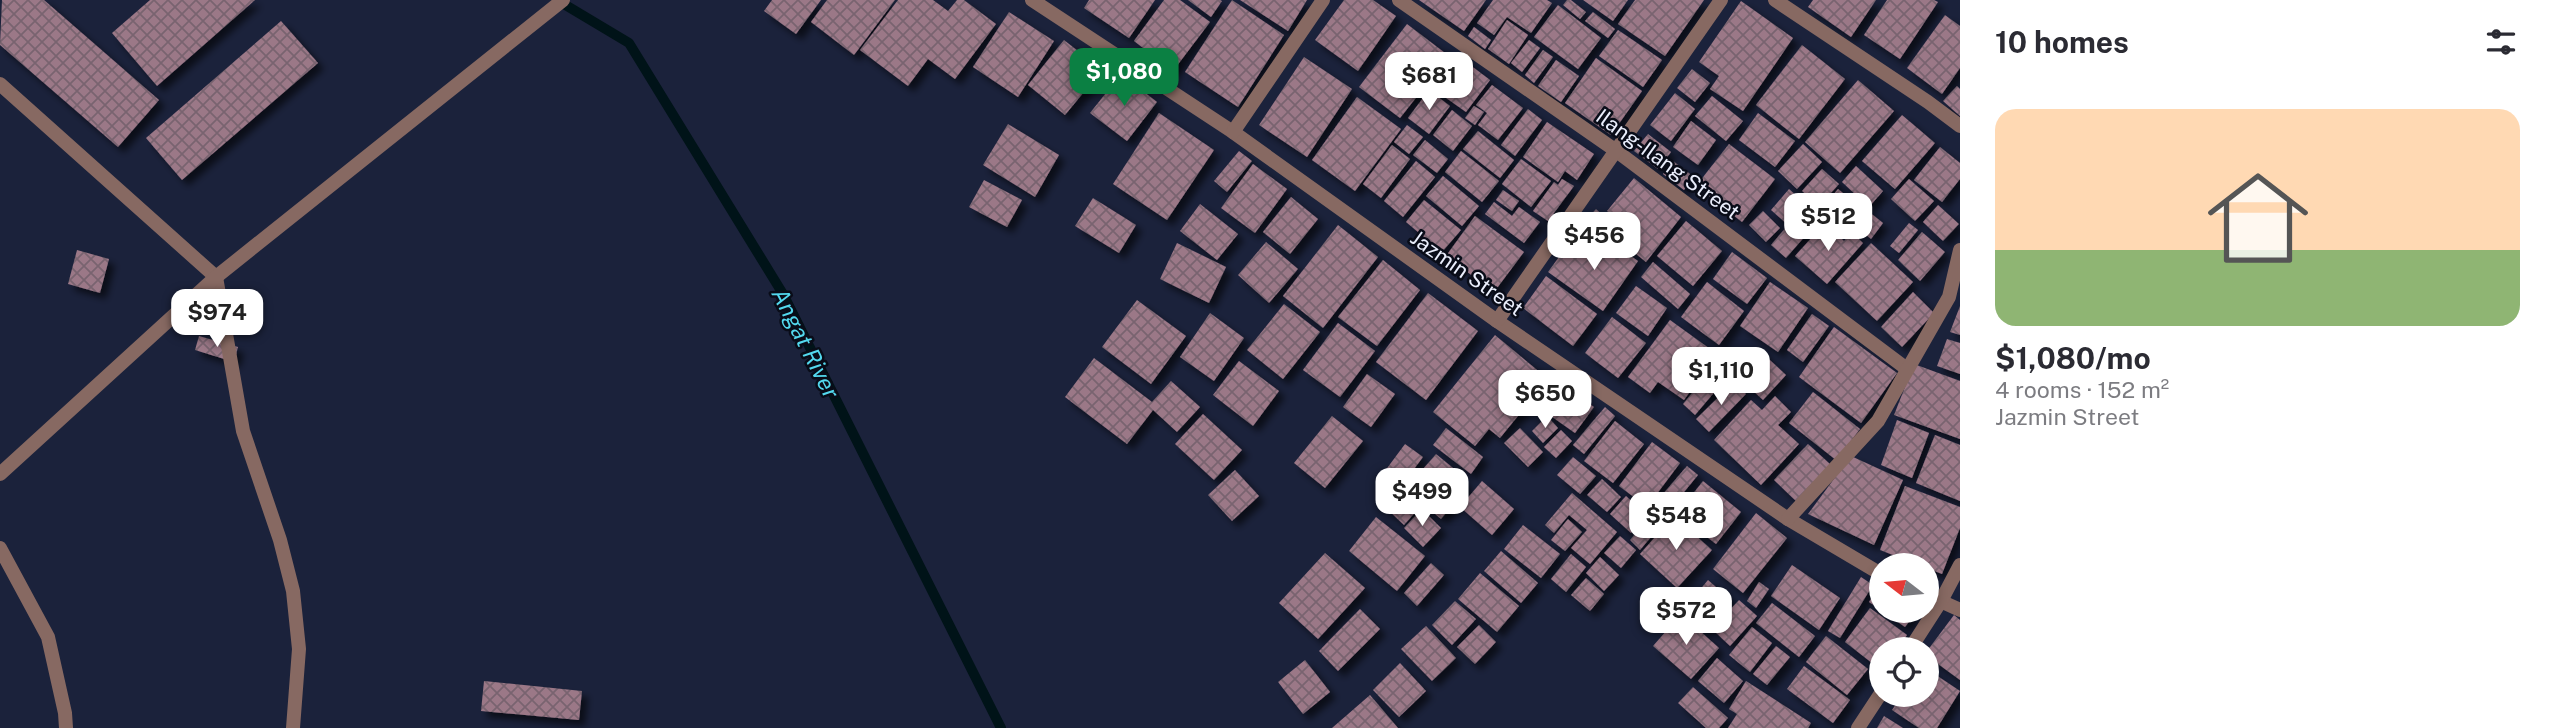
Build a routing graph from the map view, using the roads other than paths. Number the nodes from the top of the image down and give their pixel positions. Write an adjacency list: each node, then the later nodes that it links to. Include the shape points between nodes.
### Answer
1 (563, 0): 12 (street)
2 (1032, 0): 9 (street, Jazmin Street)
3 (1323, 0): 9 (street)
4 (1399, 0): 10 (street, Ilang-Ilang Street)
5 (1721, 0): 10 (street)
6 (1775, 0): 8 (street)
7 (0, 84): 12 (street)
8 (1960, 126)
9 (1233, 132): 13 (street, Jazmin Street)
10 (1615, 150): 13 (street); 14 (street, Ilang-Ilang Street)
11 (1960, 250): 14 (street, via 1949,298)
12 (215, 277): 15 (street); 24 (street, via 243,431 293,591 299,649)
13 (1497, 321): 16 (street, Jazmin Street)
14 (1908, 369): 16 (street, via 1878,421)
15 (0, 474)
16 (1788, 519): 19 (street, Jazmin Street)
17 (0, 548): 25 (street, via 48,637)
18 (1960, 565): 20 (street)
19 (1869, 567)
20 (1941, 601): 21 (street); 22 (street)
21 (1960, 610)
22 (1918, 637)
23 (1872, 707): 26 (street)
24 (295, 727)
25 (66, 728)
26 (1858, 728)

